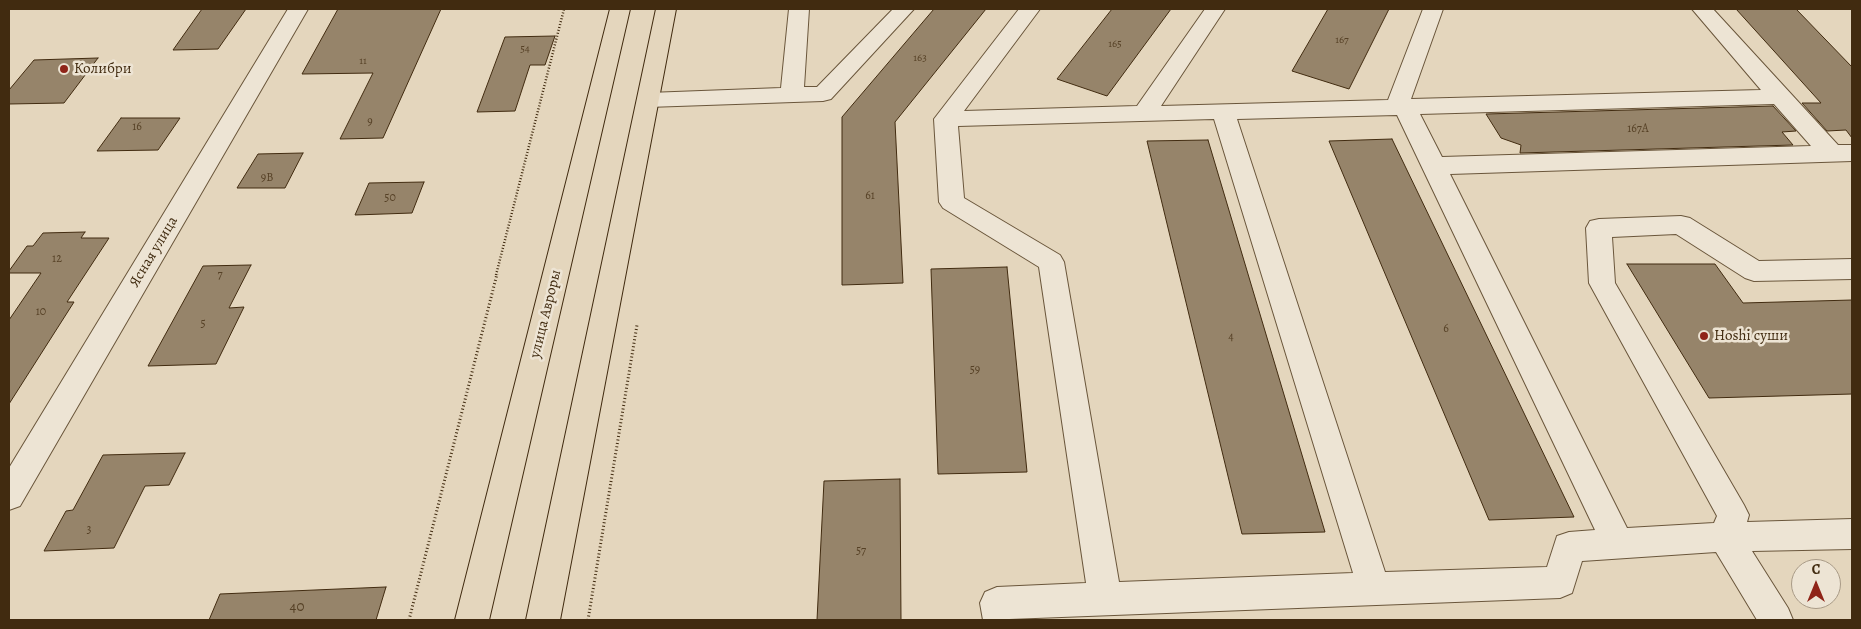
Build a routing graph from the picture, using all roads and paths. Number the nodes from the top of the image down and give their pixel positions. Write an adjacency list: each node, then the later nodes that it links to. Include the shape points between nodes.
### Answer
1 (298, 9): 21 (street, Ясная улица)
2 (564, 9): 27 (path)
3 (620, 9): 28 (main road, улица Авроры)
4 (666, 9): 13 (main road)
5 (799, 9): 11 (street)
6 (904, 9): 11 (street, via 823,94)
7 (1030, 9): 17 (street)
8 (1215, 9): 16 (street)
9 (1433, 9): 14 (street, via 1399,99)
10 (1702, 9): 12 (street)
11 (792, 95): 13 (street)
12 (1780, 97): 14 (street); 18 (street)
13 (648, 100): 29 (main road)
14 (1403, 106): 15 (street); 19 (street)
15 (1223, 111): 16 (street); 25 (street)
16 (1144, 113): 17 (street)
17 (946, 119): 26 (street, via 952,202 1051,262)
18 (1842, 154): 19 (street)
19 (1434, 166): 24 (street)
20 (1852, 270): 23 (street, via 1754,271 1681,225 1599,228 1602,283 1733,515)
21 (9, 496)
22 (1852, 534): 23 (street)
23 (1725, 537): 24 (street); 31 (street)
24 (1618, 543): 25 (street, via 1569,547 1560,582)
25 (1374, 588): 26 (street)
26 (1104, 599): 30 (street, via 998,603)
27 (409, 620)
28 (472, 620)
29 (543, 620)
30 (1000, 620)
31 (1776, 620)

